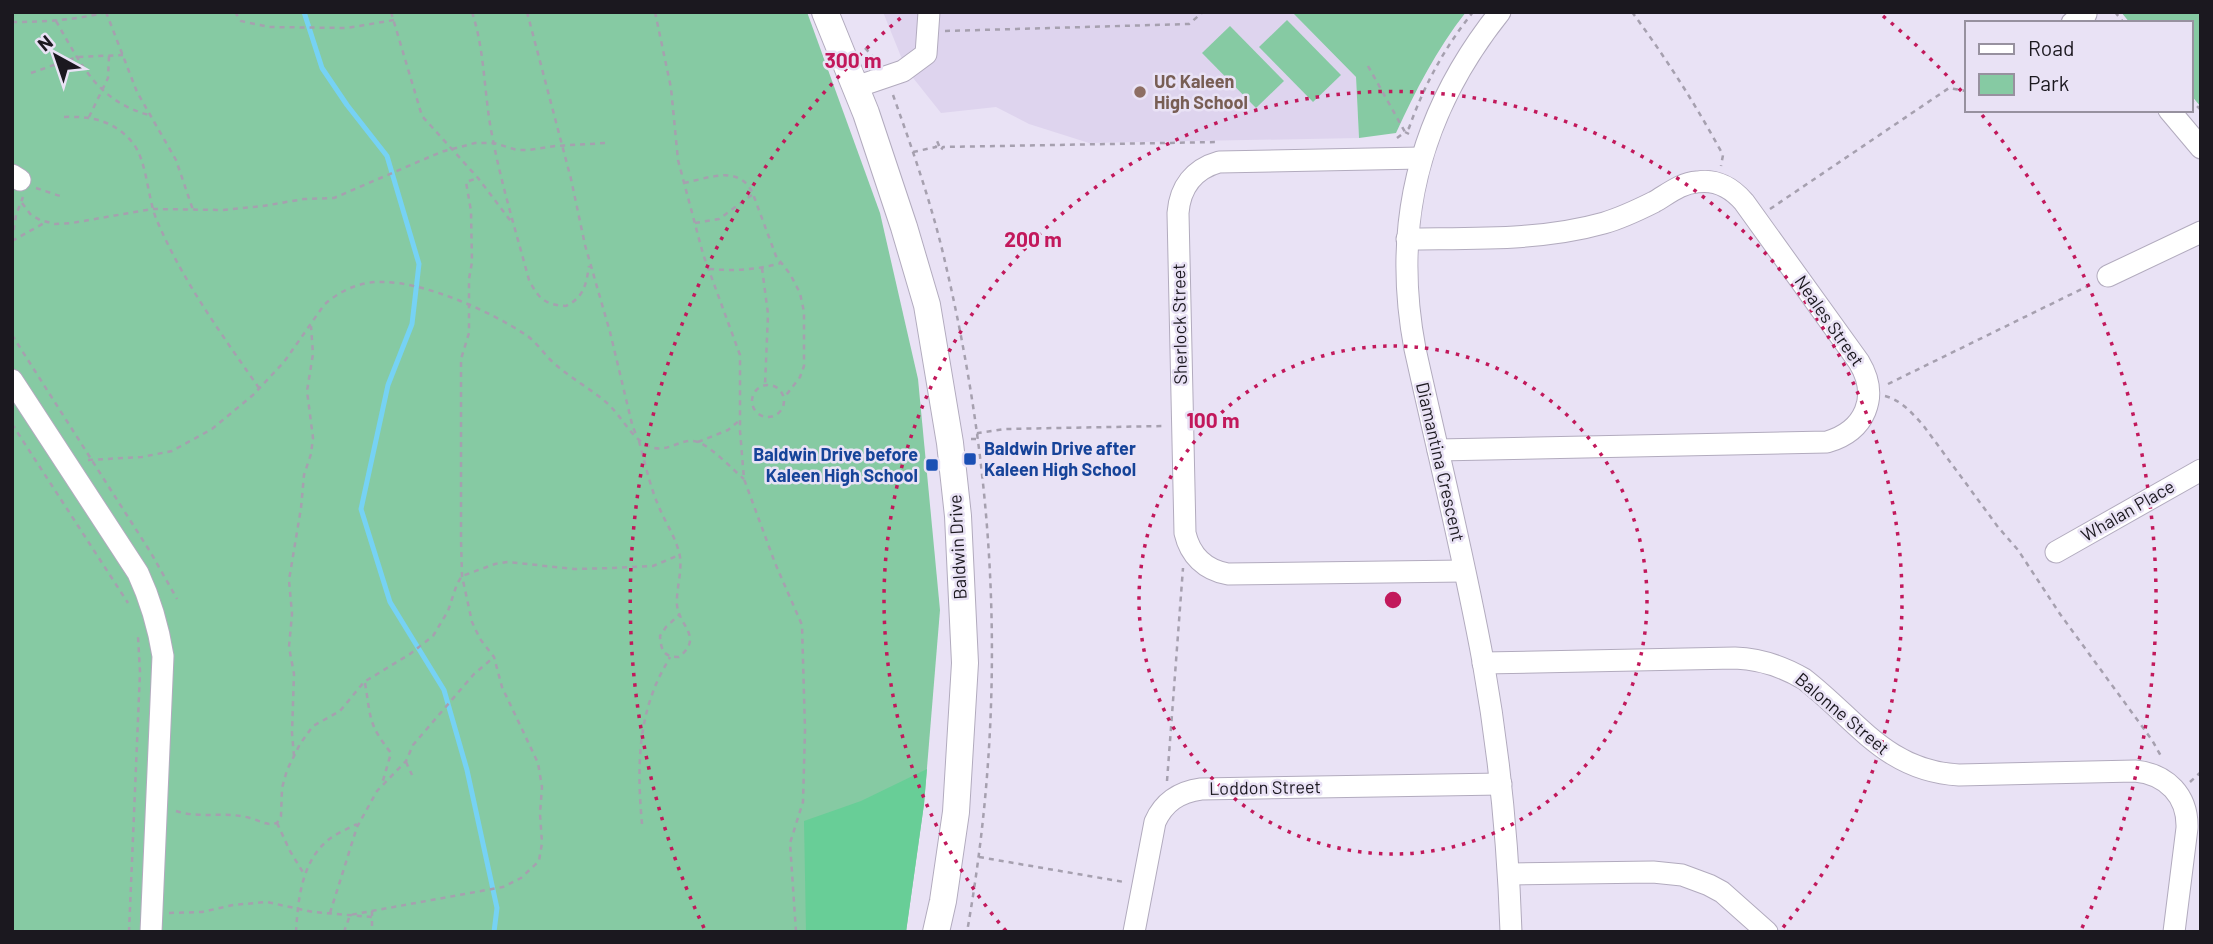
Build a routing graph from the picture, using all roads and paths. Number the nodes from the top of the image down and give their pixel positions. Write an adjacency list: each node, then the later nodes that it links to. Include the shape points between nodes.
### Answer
1 (106, 12): 13 (path); 16 (path)
2 (235, 12): 12 (path, via 241,21 269,27 347,28)
3 (391, 12): 12 (path)
4 (472, 12): 31 (path)
5 (527, 12): 33 (path)
6 (655, 12): 40 (path)
7 (825, 12): 21 (main road, Baldwin Drive)
8 (1203, 12): 15 (path, via 1189,24)
9 (1473, 12): 28 (path, via 1446,49)
10 (1500, 12): 36 (street, Diamantina Crescent, via 1453,80)
11 (1632, 12): 41 (path, via 1679,78 1723,155)
12 (394, 20): 35 (path, via 422,116)
13 (56, 21): 14 (path); 18 (path)
14 (12, 22)
15 (928, 22): 21 (street, via 926,54 903,71)
16 (124, 55): 17 (path); 25 (path)
17 (109, 56): 18 (path); 22 (path)
18 (77, 58): 20 (path); 22 (path)
19 (1368, 66): 28 (path)
20 (31, 73)
21 (856, 87): 72 (main road, Baldwin Drive, via 927,305)
22 (103, 90): 25 (path, via 130,110); 27 (path)
23 (1965, 91): 47 (path, via 1949,88)
24 (2171, 112): 34 (street)
25 (150, 116): 46 (path, via 176,160)
26 (64, 117): 27 (path)
27 (89, 117): 45 (path, via 133,143)
28 (1405, 132): 29 (path); 36 (path)
29 (1398, 138)
30 (1219, 142): 37 (path, via 941,150 937,141 936,147)
31 (494, 143): 33 (path, via 517,150); 35 (path); 50 (path)
32 (606, 143): 33 (path)
33 (563, 146): 54 (path)
34 (2201, 148)
35 (452, 149): 39 (path); 46 (path, via 334,198)
36 (1424, 149): 52 (street, Diamantina Crescent); 69 (street, Sherlock Street, via 1228,161 1203,169 1189,180 1178,213)
37 (913, 152)
38 (16, 178): 43 (path); 44 (path, via 24,195)
39 (478, 178): 50 (path); 59 (path, via 466,182 472,237)
40 (684, 183): 42 (path, via 733,175); 49 (path)
41 (1716, 183): 47 (street, Neales Street, via 1732,190); 52 (street, via 1683,185 1633,212 1564,233)
42 (753, 194): 49 (path, via 719,219); 55 (path)
43 (60, 196)
44 (22, 203): 48 (path, via 31,215); 53 (path)
45 (152, 209): 46 (path); 48 (path, via 72,223); 64 (path, via 195,294)
46 (193, 210)
47 (1756, 219): 65 (street, Neales Street, via 1859,362)
48 (47, 222): 53 (path)
49 (695, 223): 57 (path)
50 (515, 227): 54 (path, via 529,280 549,304 566,306 582,296)
51 (2201, 232): 58 (street)
52 (1407, 239): 73 (street, Diamantina Crescent, via 1410,322)
53 (12, 241)
54 (590, 262): 70 (path)
55 (782, 263): 56 (path); 66 (path, via 800,293 805,342 800,377)
56 (762, 268): 57 (path); 63 (path, via 768,314)
57 (709, 269): 67 (path, via 740,355)
58 (2108, 276): 65 (path)
59 (470, 306): 60 (path, via 404,284 380,281 352,287 332,298); 70 (path, via 527,335 553,363 606,402); 82 (path, via 461,359)
60 (311, 326): 64 (path); 91 (path, via 313,354 307,391 313,438 289,580)
61 (12, 335): 74 (path)
62 (12, 380): 75 (street)
63 (765, 385): 66 (path, via 775,386); 66 (path, via 752,399 758,413 774,416 782,409)
64 (259, 388): 74 (path, via 226,419 172,451)
65 (1869, 391): 73 (street, via 1856,426 1827,442); 92 (path, via 1893,398 1923,425 2031,568)
66 (784, 398)
67 (740, 420): 71 (path); 77 (path)
68 (12, 424): 84 (path)
69 (1182, 426): 72 (path, via 1005,429); 80 (street, Sherlock Street, via 1185,533)
70 (638, 439): 71 (path, via 660,449); 79 (path)
71 (698, 442): 77 (path)
72 (950, 443): 119 (main road, Baldwin Drive, via 965,663 956,812)
73 (1437, 450): 81 (street, Diamantina Crescent)
74 (91, 459): 75 (path); 83 (path)
75 (69, 468): 100 (street, via 138,573 157,621 163,656)
76 (2201, 470): 78 (street, Whalan Place)
77 (744, 479): 118 (path, via 802,625 803,802 789,843)
78 (2056, 552)
79 (679, 555): 82 (path, via 653,566 613,568 508,562); 85 (path)
80 (1194, 555): 81 (street, via 1212,570 1236,575); 99 (path, via 1185,559 1182,571 1166,790)
81 (1464, 571): 89 (street, Diamantina Crescent)
82 (463, 576): 87 (path, via 472,622); 90 (path, via 433,636)
83 (177, 598)
84 (131, 607)
85 (680, 614): 88 (path, via 660,636); 88 (path, via 690,632 689,641 679,657)
86 (138, 633): 114 (path, via 141,672)
87 (494, 657): 93 (path, via 413,745); 109 (path, via 502,687 538,763 542,787 539,861 522,878 503,887)
88 (670, 657): 103 (path, via 653,692 640,746)
89 (1483, 663): 96 (street, Diamantina Crescent); 123 (street, Balonne Street, via 1750,659 1804,679 1890,754 1916,768 1959,775 2152,774 2179,795 2187,820)
90 (365, 682): 91 (path, via 340,711 313,726); 98 (path, via 370,721 391,753)
91 (294, 756): 102 (path, via 286,770)
92 (2163, 759)
93 (406, 761): 95 (path); 98 (path)
94 (2201, 772): 97 (path)
95 (412, 775)
96 (1501, 784): 99 (street, Loddon Street, via 1201,789); 106 (street, Diamantina Crescent)
97 (2185, 786)
98 (381, 787): 101 (path)
99 (1170, 801): 107 (street, via 1155,822)
100 (157, 803): 102 (path, via 195,816 249,817); 113 (street)
101 (359, 822): 105 (path, via 331,838); 110 (path)
102 (277, 823): 105 (path)
103 (642, 824)
104 (979, 857): 107 (path)
105 (304, 874): 108 (path)
106 (1509, 874): 121 (street, Diamantina Crescent); 122 (street, via 1682,874 1722,892)
107 (1142, 885): 120 (street)
108 (297, 908): 110 (path); 113 (path, via 267,902 233,905); 115 (path)
109 (372, 910): 111 (path); 112 (path)
110 (330, 913): 111 (path)
111 (350, 915): 112 (path); 116 (path)
112 (372, 917): 117 (path)
113 (152, 923)
114 (129, 932)
115 (296, 932)
116 (344, 932)
117 (372, 932)
118 (796, 932)
119 (936, 932)
120 (1134, 932)
121 (1511, 932)
122 (1767, 932)
123 (2174, 932)

